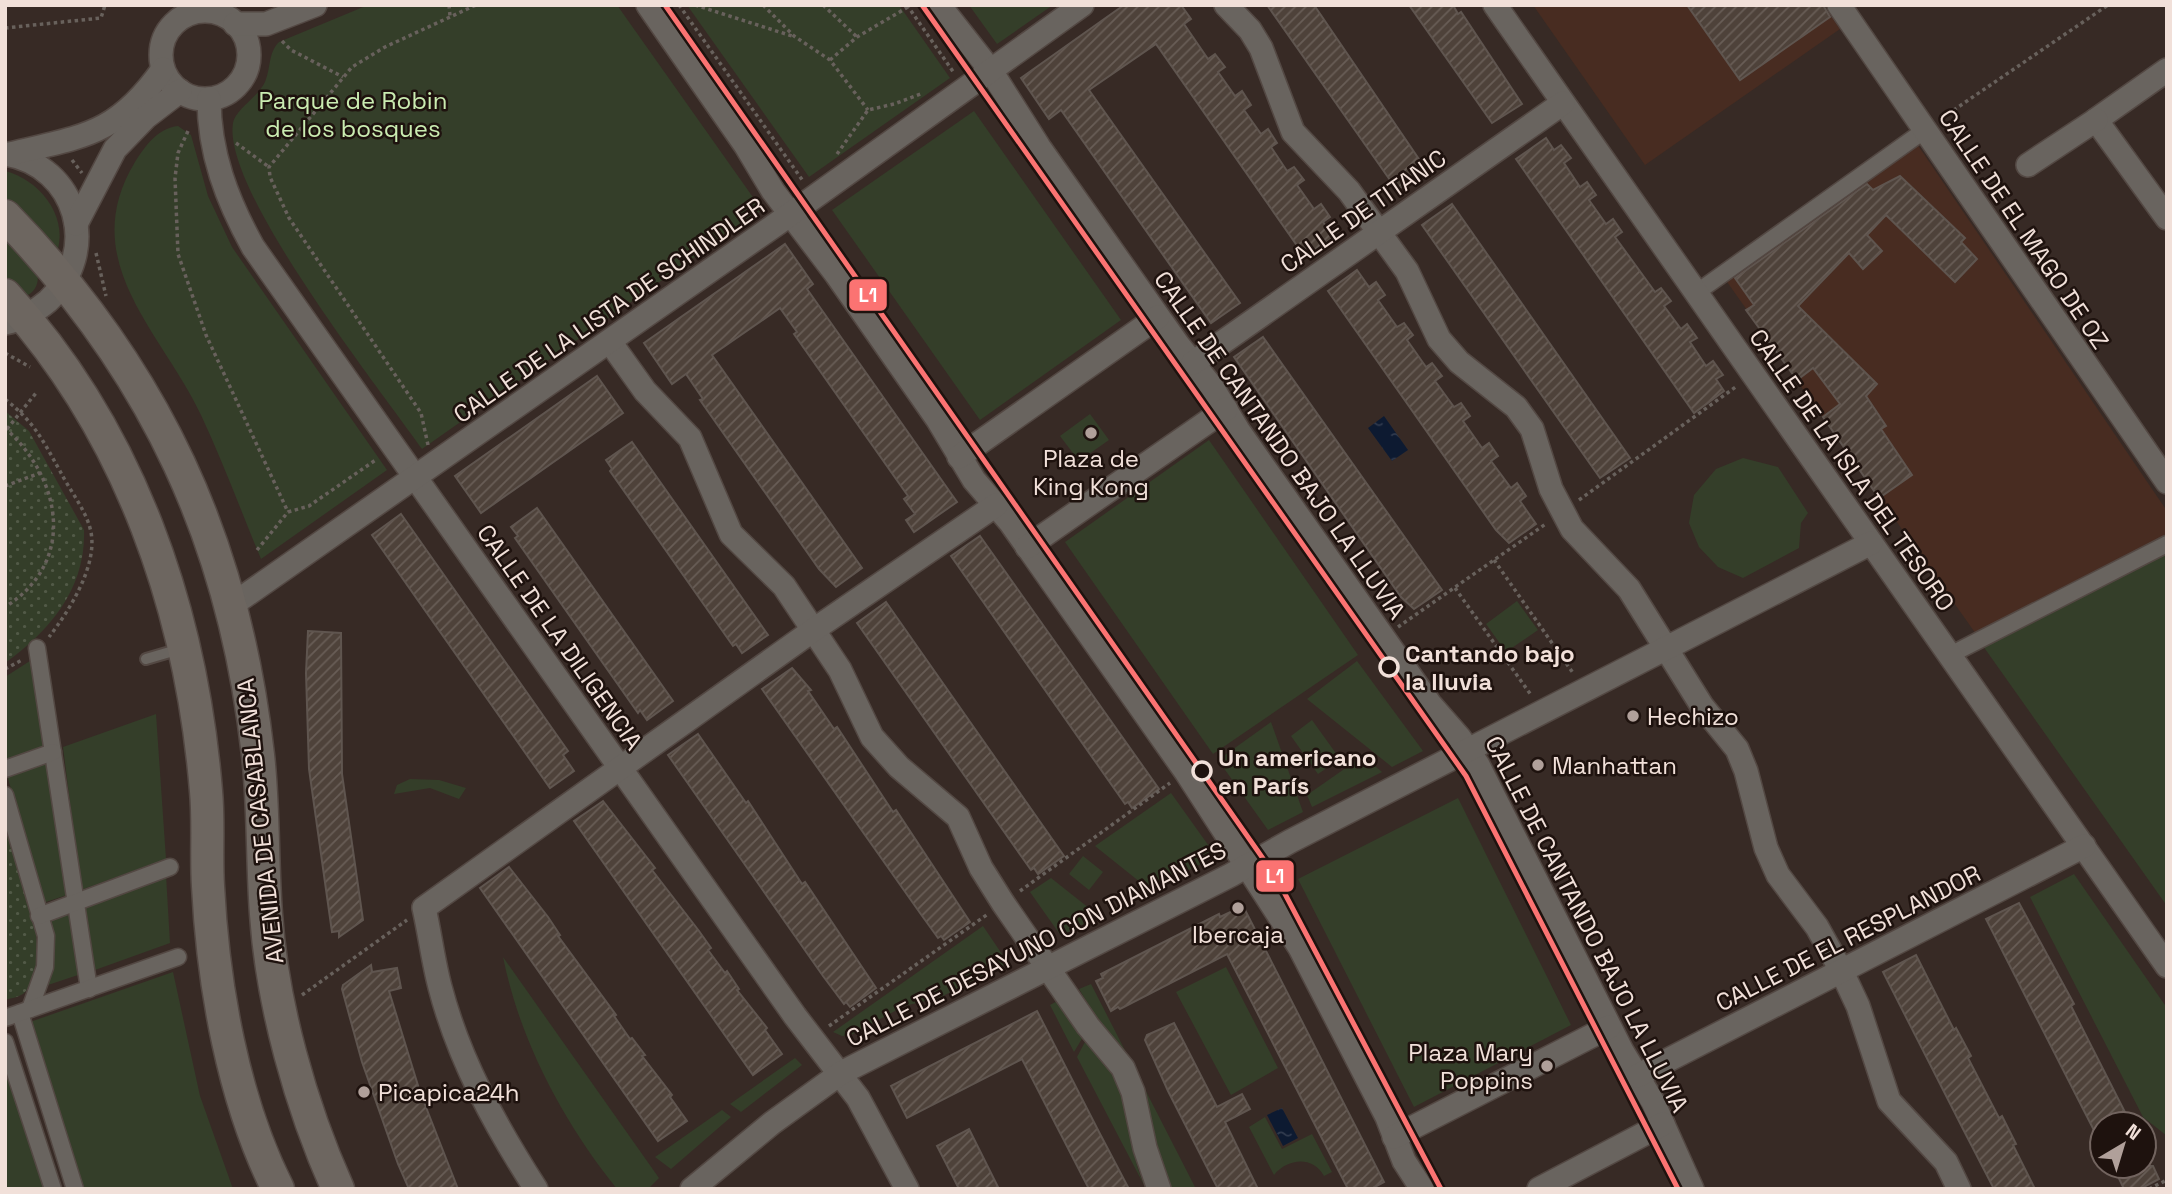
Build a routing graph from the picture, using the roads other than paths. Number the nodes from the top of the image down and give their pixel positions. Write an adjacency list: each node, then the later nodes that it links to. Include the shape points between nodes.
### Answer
1 (315, 5): 8 (street, via 267,24)
2 (648, 5): 19 (street)
3 (939, 5): 11 (street, CALLE DE CANTANDO BAJO LA LLUVIA)
4 (1082, 5): 11 (street, CALLE DE LA LISTA DE SCHINDLER)
5 (1226, 5): 23 (street, via 1261,48 1293,132 1349,191)
6 (1496, 5): 14 (street, CALLE DE LA ISLA DEL TESORO)
7 (1839, 5): 16 (street, CALLE DE EL MAGO DE OZ)
8 (222, 14): 9 (street, via 198,12 173,24 163,41); 13 (street, via 247,46 246,70 231,90)
9 (163, 69): 12 (street); 17 (street, via 128,110 98,130 76,140)
10 (2167, 70): 15 (street)
11 (990, 71): 19 (street, CALLE DE LA LISTA DE SCHINDLER); 27 (street, CALLE DE CANTANDO BAJO LA LLUVIA)
12 (180, 91): 13 (street); 22 (street, via 115,149)
13 (208, 99): 32 (street, CALLE DE LA DILIGENCIA, via 216,161 244,230)
14 (1563, 103): 23 (street, CALLE DE TITANIC); 25 (street, CALLE DE LA ISLA DEL TESORO)
15 (2096, 120): 18 (street); 21 (street)
16 (1925, 130): 25 (street); 33 (street, CALLE DE EL MAGO DE OZ)
17 (7, 154): 22 (street, via 33,162 55,181 67,197)
18 (2028, 165)
19 (790, 214): 28 (street, CALLE DE LA LISTA DE SCHINDLER); 31 (street, via 836,274)
20 (5, 216): 24 (main road, AVENIDA DE CASABLANCA)
21 (2167, 218)
22 (76, 223): 24 (street, via 75,264)
23 (1378, 232): 29 (street, CALLE DE TITANIC); 42 (street, via 1407,271 1439,339 1459,362 1516,407 1532,429 1551,489 1567,520 1617,573)
24 (66, 282): 26 (street, via 42,306); 38 (main road, AVENIDA DE CASABLANCA, via 121,357 162,427 207,527)
25 (1696, 293): 35 (street, CALLE DE LA ISLA DEL TESORO)
26 (12, 312): 40 (main road, AVENIDA DE CASABLANCA, via 79,394 126,478 159,557)
27 (1158, 317): 29 (street, CALLE DE CANTANDO BAJO LA LLUVIA); 31 (street)
28 (610, 342): 32 (street, CALLE DE LA LISTA DE SCHINDLER); 39 (street, via 645,391 684,428 731,534 784,586)
29 (1193, 363): 30 (street, CALLE DE CANTANDO BAJO LA LLUVIA)
30 (1226, 409): 37 (street); 45 (street, CALLE DE CANTANDO BAJO LA LLUVIA, via 1430,704)
31 (959, 457): 34 (street)
32 (416, 478): 38 (street, CALLE DE LA LISTA DE SCHINDLER); 47 (street, CALLE DE LA DILIGENCIA)
33 (2167, 482)
34 (996, 505): 37 (street); 39 (street)
35 (1871, 543): 42 (street, CALLE DE DESAYUNO CON DIAMANTES); 43 (street, CALLE DE LA ISLA DEL TESORO)
36 (2167, 544): 43 (street)
37 (1027, 547): 51 (street, via 1186,772)
38 (232, 605): 70 (main road, AVENIDA DE CASABLANCA, via 258,758 266,915 280,1003 318,1145)
39 (812, 631): 47 (street); 57 (street, via 840,670 872,737 958,817 987,880)
40 (186, 647): 44 (lane); 69 (main road, AVENIDA DE CASABLANCA, via 207,795 208,885 217,982 247,1108)
41 (37, 648): 46 (street)
42 (1668, 648): 45 (street, CALLE DE DESAYUNO CON DIAMANTES); 58 (street, via 1702,706 1737,749 1778,875 1817,926)
43 (1950, 655): 50 (street, CALLE DE LA ISLA DEL TESORO)
44 (146, 659)
45 (1469, 751): 51 (street, CALLE DE DESAYUNO CON DIAMANTES); 61 (street, CALLE DE CANTANDO BAJO LA LLUVIA)
46 (53, 752): 48 (street); 53 (street)
47 (619, 767): 63 (street, CALLE DE LA DILIGENCIA, via 795,1016); 71 (street, via 424,908 440,986 464,1059 499,1131)
48 (5, 769)
49 (5, 795): 54 (street)
50 (2084, 846): 56 (street, CALLE DE LA ISLA DEL TESORO); 58 (street, CALLE DE EL RESPLANDOR)
51 (1246, 866): 57 (street, CALLE DE DESAYUNO CON DIAMANTES); 66 (street, via 1300,948)
52 (170, 867): 53 (street)
53 (75, 902): 54 (street); 59 (street)
54 (39, 916): 60 (street, via 47,954)
55 (177, 957): 59 (street)
56 (2167, 965)
57 (1048, 968): 63 (street, CALLE DE DESAYUNO CON DIAMANTES); 74 (street, via 1122,1068 1133,1092)
58 (1842, 972): 64 (street, CALLE DE EL RESPLANDOR); 78 (street, via 1889,1101 1946,1162)
59 (89, 989): 60 (street)
60 (18, 1013): 68 (street)
61 (1609, 1027): 64 (street, CALLE DE CANTANDO BAJO LA LLUVIA); 66 (street)
62 (5, 1042): 67 (street)
63 (841, 1073): 72 (street, CALLE DE DESAYUNO CON DIAMANTES); 73 (street, CALLE DE LA DILIGENCIA)
64 (1637, 1076): 65 (street, CALLE DE CANTANDO BAJO LA LLUVIA)
65 (1663, 1124): 76 (street); 77 (street, CALLE DE CANTANDO BAJO LA LLUVIA)
66 (1394, 1137): 75 (street)
67 (53, 1189)
68 (75, 1189)
69 (278, 1189)
70 (338, 1189)
71 (536, 1189)
72 (692, 1189)
73 (907, 1189)
74 (1159, 1189)
75 (1422, 1189)
76 (1539, 1189)
77 (1692, 1189)
78 (1959, 1189)

